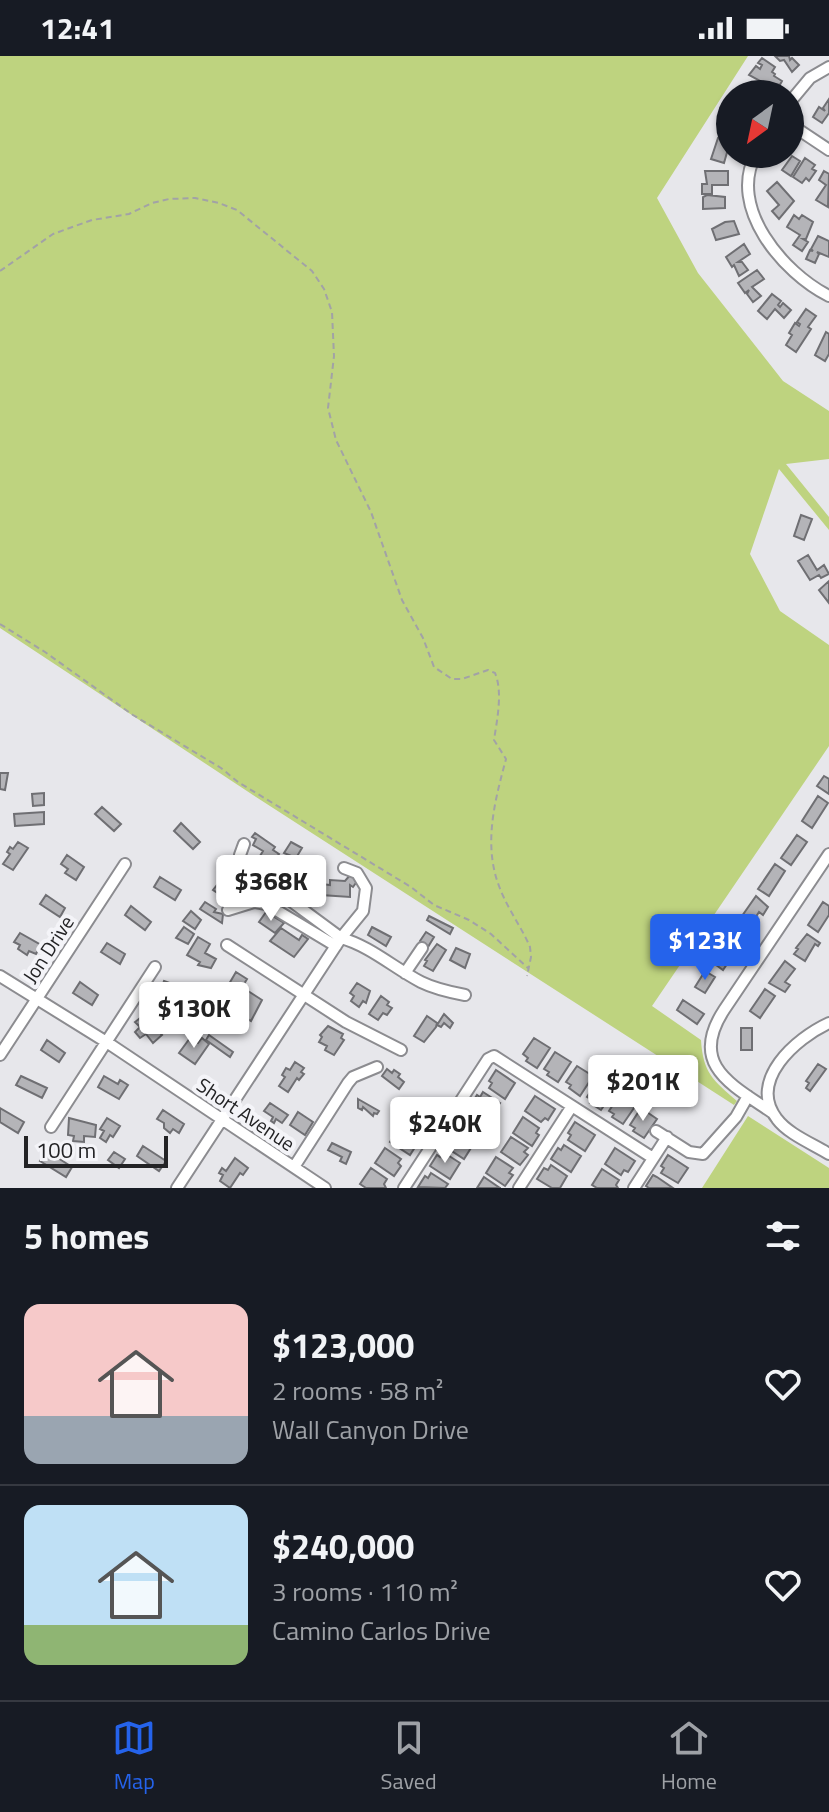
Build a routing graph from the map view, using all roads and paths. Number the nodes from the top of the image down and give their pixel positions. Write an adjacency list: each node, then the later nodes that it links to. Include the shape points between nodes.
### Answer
1 (829, 67): 2 (street)
2 (804, 85)
3 (804, 133): 4 (street)
4 (829, 150)
5 (752, 168): 7 (street, via 747,182 755,220 788,266)
6 (0, 271): 18 (path, via 53,234 161,201 195,198 237,210 312,271 332,312 328,408 336,440 376,523 402,600 441,674 462,679 488,670 498,680 494,740 506,759 497,787 492,855 497,883 530,947)
7 (829, 296)
8 (0, 624): 18 (path, via 238,782 434,905 491,934)
9 (244, 844): 14 (street, via 240,855 245,867)
10 (829, 854): 30 (street, via 711,1032 714,1065)
11 (125, 864): 24 (street, Jon Drive)
12 (344, 868): 14 (street, via 362,879 367,896 363,911)
13 (228, 910): 14 (street, via 266,904)
14 (338, 942): 19 (street, via 354,942); 22 (street)
15 (227, 945): 22 (street)
16 (422, 948): 19 (street)
17 (155, 967): 26 (street)
18 (528, 969): 21 (path)
19 (405, 973): 23 (street, via 434,988)
20 (0, 976): 24 (street, Short Avenue)
21 (527, 976)
22 (304, 994): 27 (street); 33 (street)
23 (465, 995)
24 (37, 999): 26 (street, Short Avenue); 28 (street, Jon Drive)
25 (829, 1023): 32 (street, via 795,1045 769,1080 766,1097)
26 (108, 1043): 33 (street, Short Avenue); 34 (street)
27 (401, 1050)
28 (0, 1055)
29 (377, 1067): 39 (street, via 348,1083)
30 (748, 1096): 32 (street); 36 (street, via 706,1153 692,1153)
31 (572, 1106): 38 (street); 42 (street, via 492,1056); 43 (street)
32 (774, 1115): 37 (street)
33 (222, 1119): 39 (street, Short Avenue); 40 (street)
34 (51, 1127)
35 (656, 1131): 36 (street)
36 (667, 1137): 38 (street)
37 (829, 1154)
38 (653, 1158): 44 (street)
39 (294, 1167): 41 (street, Short Avenue)
40 (177, 1188)
41 (325, 1188)
42 (404, 1188)
43 (519, 1188)
44 (634, 1188)

